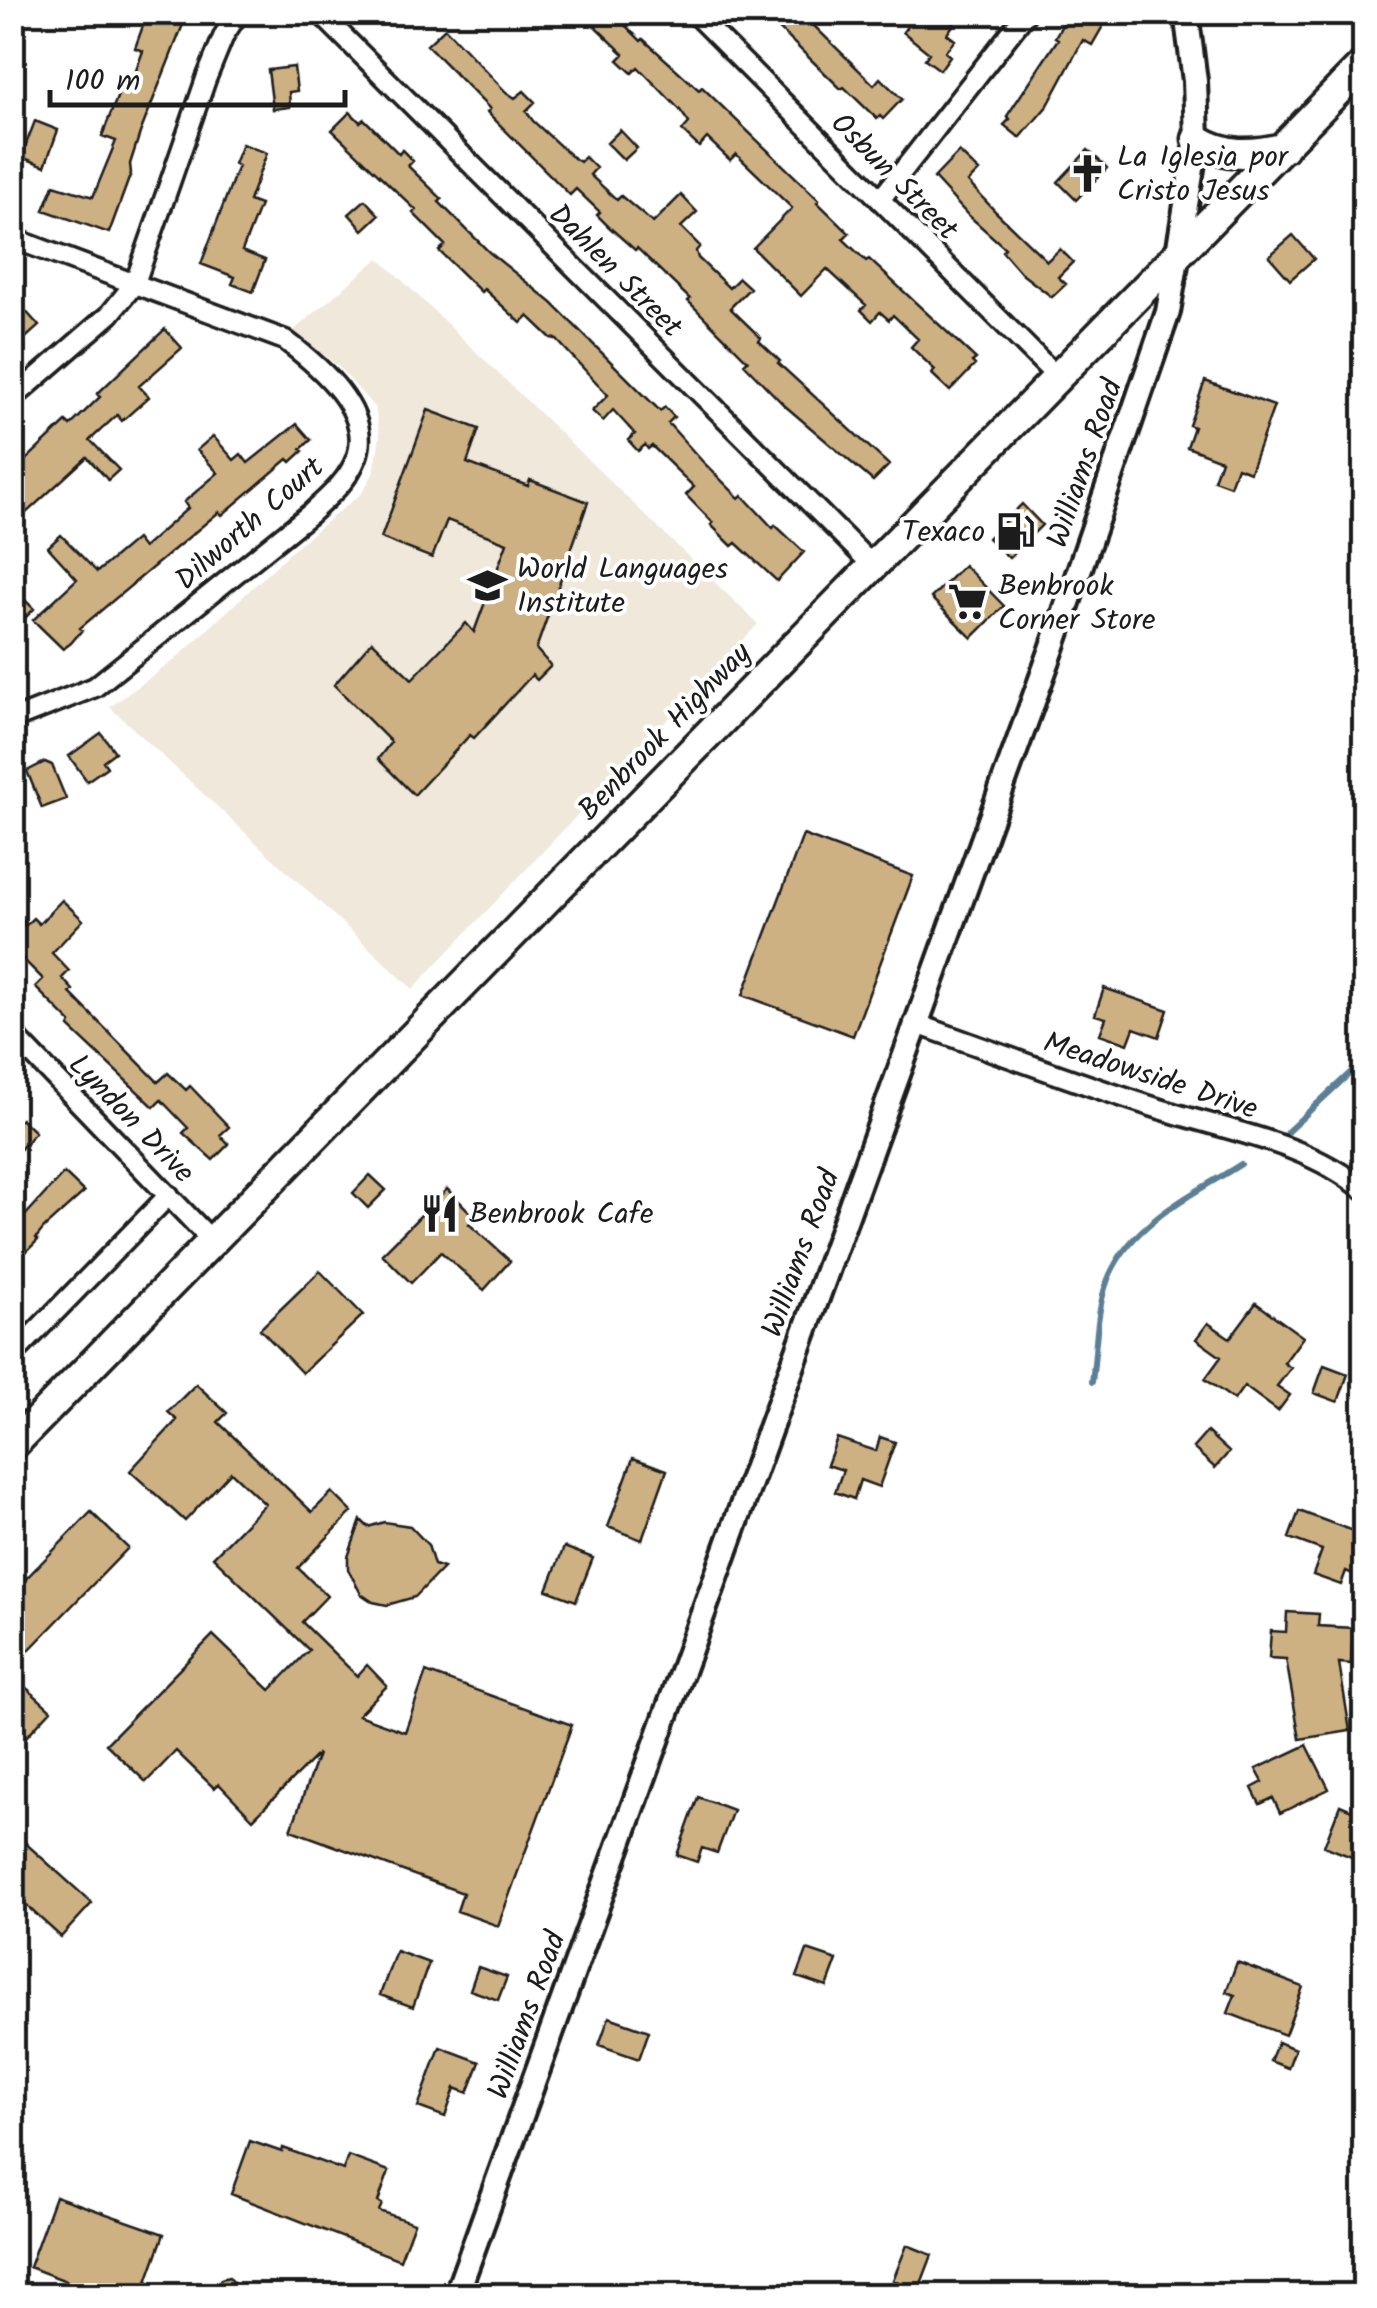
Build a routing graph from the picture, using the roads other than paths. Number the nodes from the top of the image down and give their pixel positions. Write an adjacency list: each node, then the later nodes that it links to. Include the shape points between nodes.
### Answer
1 (239, 12): 12 (street, via 206,79)
2 (319, 12): 15 (street, Dahlen Street)
3 (692, 12): 9 (street, Osbun Street)
4 (1027, 12): 9 (street)
5 (1186, 12): 7 (street, Williams Road)
6 (1358, 70): 8 (main road, Benbrook Highway)
7 (1198, 139): 8 (main road, via 1222,152); 11 (street, Williams Road)
8 (1282, 148): 11 (main road, Benbrook Highway)
9 (880, 200): 13 (street, Osbun Street)
10 (12, 238): 12 (street, Dilworth Court)
11 (1174, 260): 13 (main road, Benbrook Highway); 17 (street, Williams Road, via 1168,312 1126,438)
12 (135, 283): 14 (street, via 110,314); 16 (street, Dilworth Court, via 259,328 310,359 356,415 357,458 311,514 94,687)
13 (1058, 378): 15 (main road, Benbrook Highway)
14 (12, 399)
15 (873, 566): 21 (main road, Benbrook Highway)
16 (12, 720)
17 (914, 1023): 19 (street, Meadowside Drive, via 1279,1144 1334,1167); 24 (street, Williams Road)
18 (12, 1033): 20 (street, Lyndon Drive)
19 (1364, 1190)
20 (169, 1196): 21 (street, Lyndon Drive); 22 (street)
21 (212, 1241): 23 (main road, Benbrook Highway)
22 (12, 1356)
23 (12, 1446)
24 (456, 2296)

